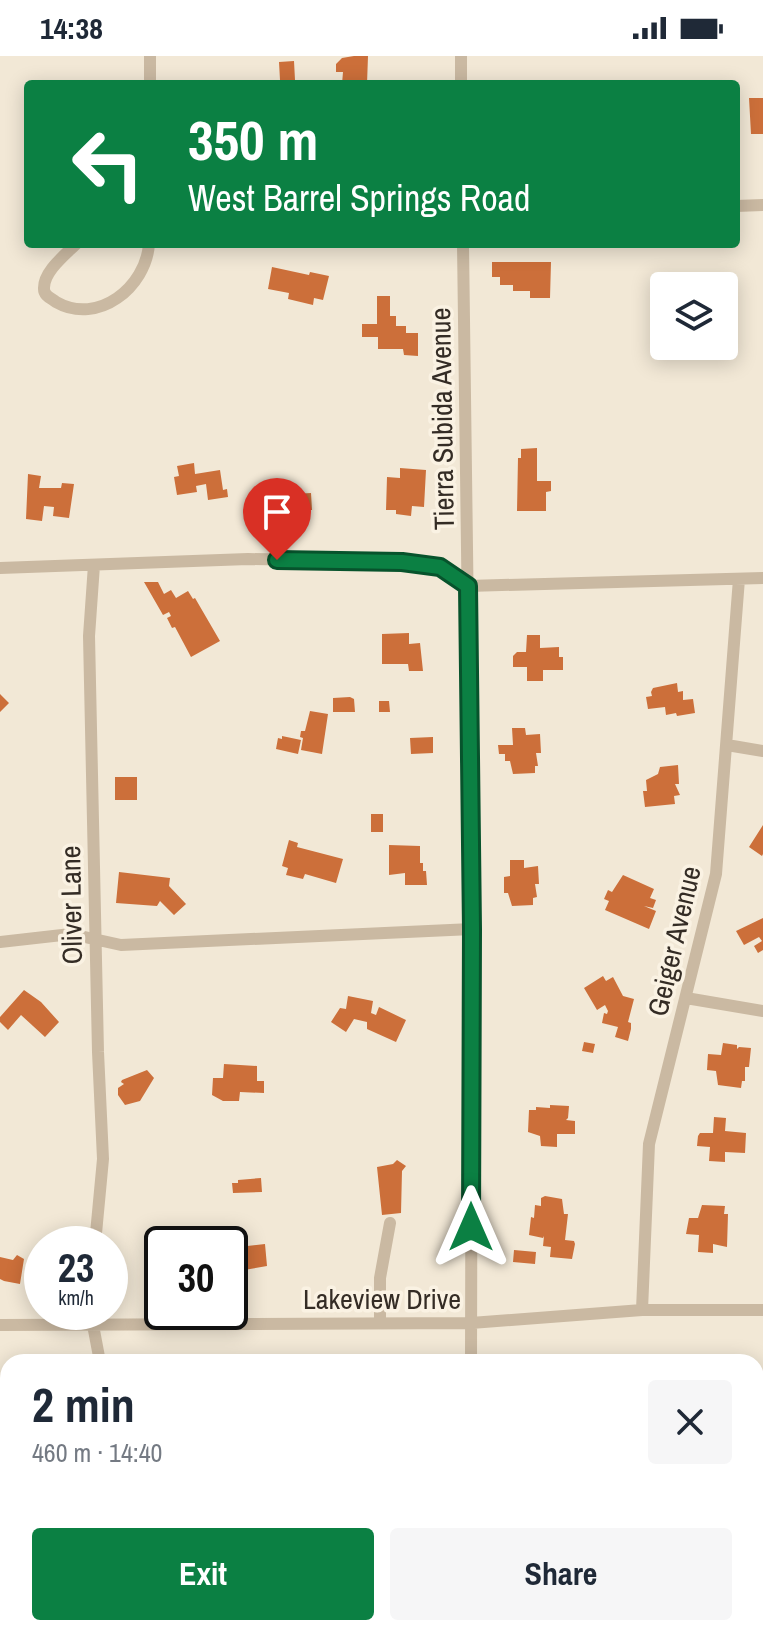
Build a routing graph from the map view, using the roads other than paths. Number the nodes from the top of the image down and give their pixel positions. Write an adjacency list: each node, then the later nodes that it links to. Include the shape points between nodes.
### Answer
1 (150, 56): 3 (street)
2 (461, 56): 4 (street)
3 (150, 80)
4 (461, 80)
5 (763, 205): 6 (street)
6 (740, 206)
7 (72, 248): 8 (street, via 55,265 44,290 74,310 111,303 140,275)
8 (149, 248)
9 (463, 248): 14 (street, Tierra Subida Avenue)
10 (94, 565): 11 (street); 14 (street, via 248,559 402,562 440,567); 18 (street, Oliver Lane, via 89,636)
11 (0, 568)
12 (763, 578): 13 (street)
13 (739, 579): 14 (street); 15 (street, Geiger Avenue)
14 (468, 586): 17 (street, Tierra Subida Avenue)
15 (727, 745): 16 (street); 20 (street, Geiger Avenue, via 716,874)
16 (763, 751)
17 (472, 929): 18 (street, via 121,945); 29 (street, Tierra Subida Avenue)
18 (96, 941): 19 (street, via 71,934); 23 (street, Oliver Lane, via 103,1159)
19 (0, 942)
20 (686, 998): 21 (street); 24 (street, Geiger Avenue, via 649,1144)
21 (763, 1011)
22 (390, 1223): 28 (street, via 380,1278)
23 (97, 1226)
24 (642, 1310): 25 (street, Lakeview Drive); 29 (street, Lakeview Drive)
25 (763, 1310)
26 (128, 1319): 28 (street, Lakeview Drive)
27 (24, 1323): 30 (street, Lakeview Drive)
28 (380, 1323): 29 (street, Lakeview Drive)
29 (471, 1323): 33 (street, Tierra Subida Avenue)
30 (0, 1325)
31 (95, 1330): 32 (street)
32 (99, 1354)
33 (471, 1354)

